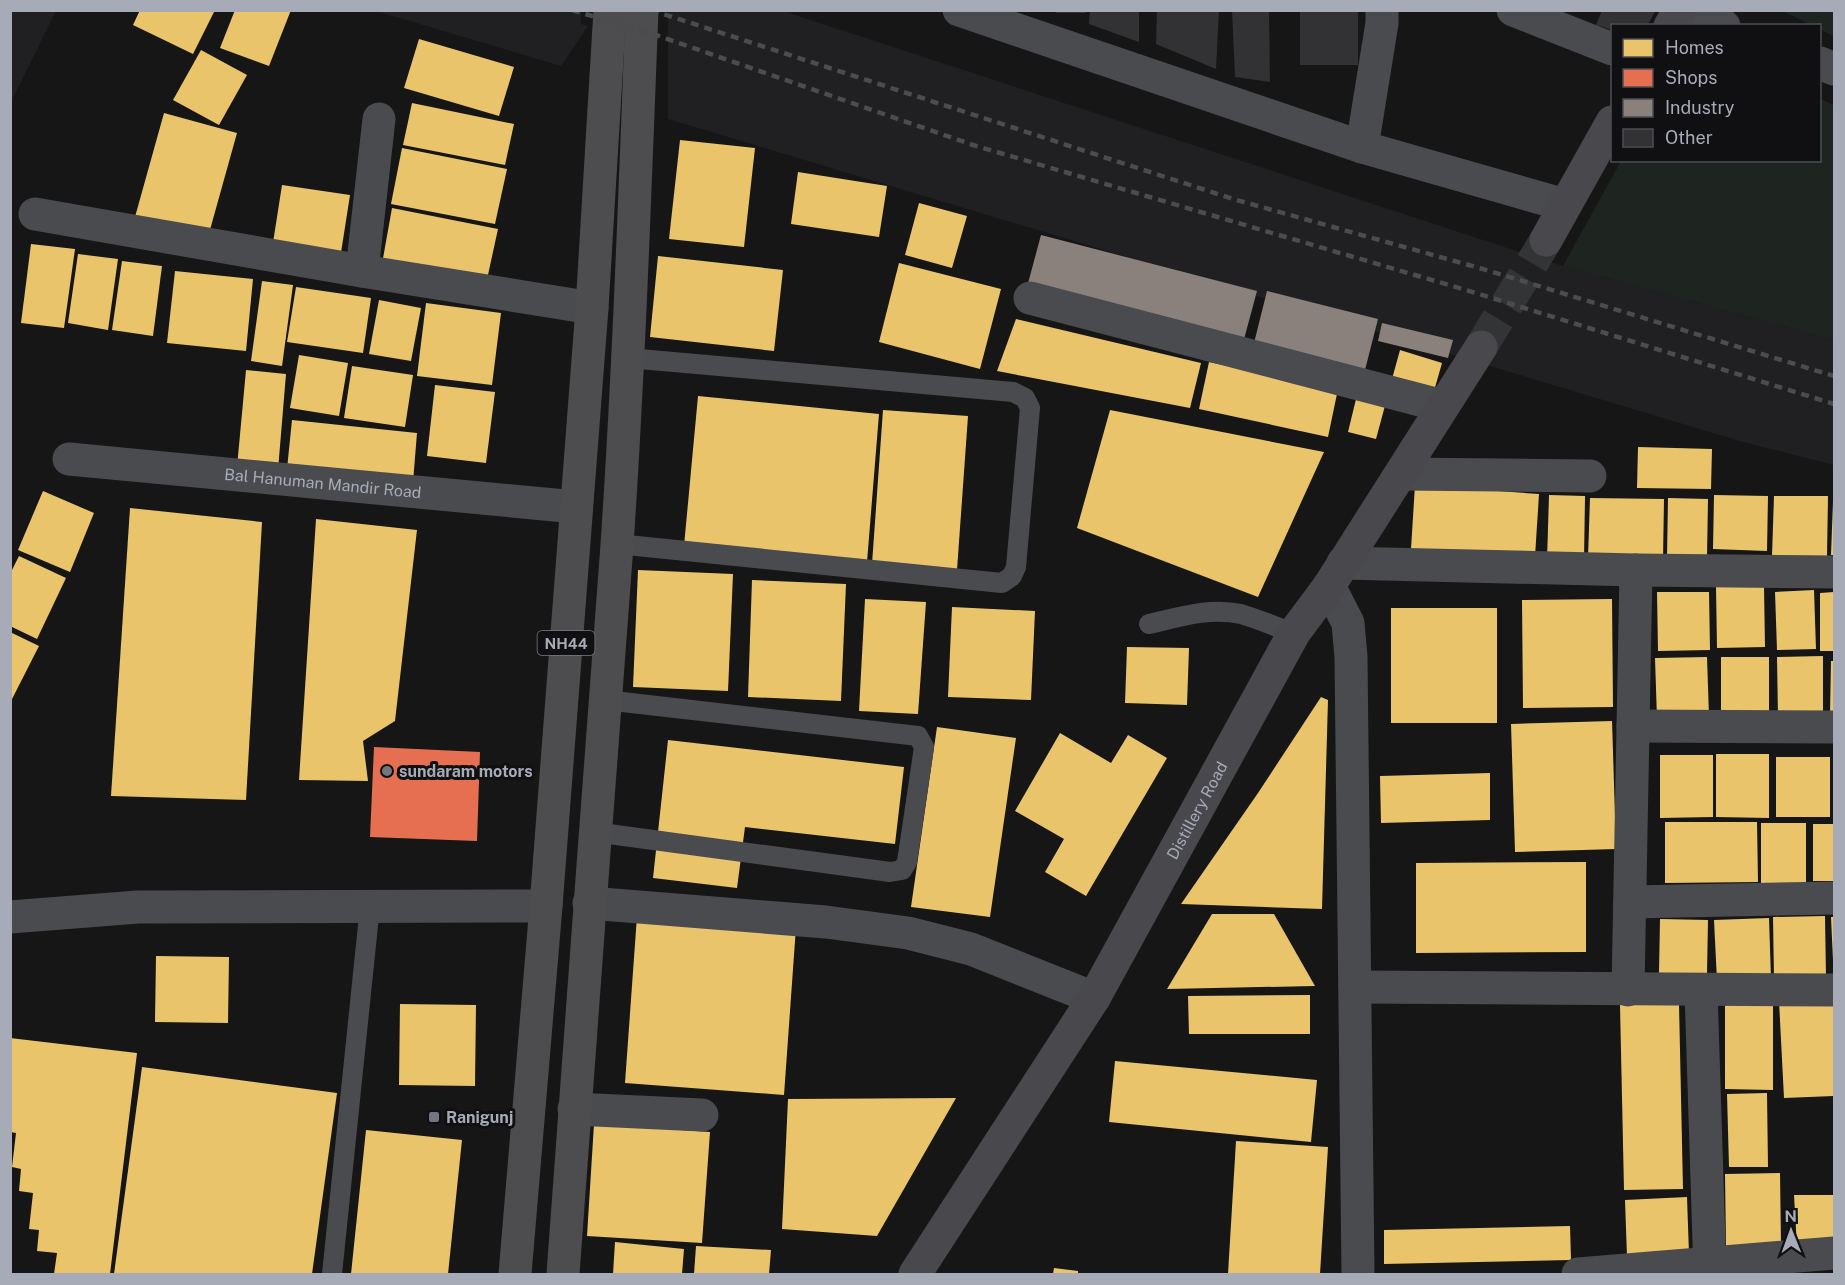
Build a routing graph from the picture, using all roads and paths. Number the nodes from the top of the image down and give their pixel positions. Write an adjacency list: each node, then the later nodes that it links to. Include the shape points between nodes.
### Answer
1 (610, 10): 19 (highway, NH44)
2 (642, 10): 21 (highway, NH44)
3 (959, 10): 13 (street)
4 (1382, 10): 13 (street)
5 (1680, 10): 8 (street)
6 (1686, 10): 9 (street)
7 (1525, 13): 10 (street)
8 (1671, 24)
9 (1719, 24)
10 (1611, 49)
11 (379, 120): 17 (street)
12 (1611, 124): 14 (street)
13 (1362, 147): 14 (street)
14 (1565, 205): 16 (street)
15 (35, 214): 17 (street)
16 (1546, 240)
17 (362, 272): 19 (street)
18 (1030, 298): 22 (street)
19 (592, 309): 26 (highway, NH44)
20 (1481, 347): 22 (street, Distillery Road)
21 (628, 358): 27 (highway, NH44); 27 (lane, via 1013,392 1025,398 1030,408 1016,567 1002,584)
22 (1443, 406): 24 (street, Distillery Road)
23 (69, 459): 26 (street, Bal Hanuman Mandir Road)
24 (1401, 474): 25 (street); 30 (street, Distillery Road)
25 (1590, 476)
26 (576, 507): 41 (highway, NH44)
27 (617, 544): 33 (highway, NH44)
28 (1636, 570): 29 (street); 30 (street); 34 (street)
29 (1834, 572)
30 (1336, 574): 32 (street, Distillery Road); 43 (street, via 1351,657)
31 (1149, 624): 32 (lane, via 1214,612 1240,614)
32 (1294, 633): 47 (street, Distillery Road)
33 (605, 700): 36 (highway, NH44); 36 (lane, via 918,736 924,747 907,862 902,870 890,872)
34 (1633, 726): 35 (street); 38 (street)
35 (1834, 727)
36 (594, 832): 39 (highway, NH44)
37 (1834, 898): 38 (street)
38 (1630, 902): 44 (street)
39 (589, 903): 47 (street, via 826,922 908,933 971,949); 48 (highway, NH44)
40 (370, 906): 41 (street); 42 (street, via 138,907); 53 (lane)
41 (546, 906): 54 (highway, NH44)
42 (10, 917)
43 (1355, 987): 44 (street); 57 (street)
44 (1628, 990): 45 (street)
45 (1701, 990): 46 (street); 51 (street)
46 (1834, 990)
47 (1094, 998): 56 (street, Distillery Road)
48 (574, 1109): 49 (street); 55 (highway, NH44)
49 (702, 1115)
50 (1834, 1253): 51 (street)
51 (1710, 1269): 52 (street)
52 (1580, 1274)
53 (332, 1275)
54 (514, 1275)
55 (563, 1275)
56 (915, 1275)
57 (1358, 1275)

